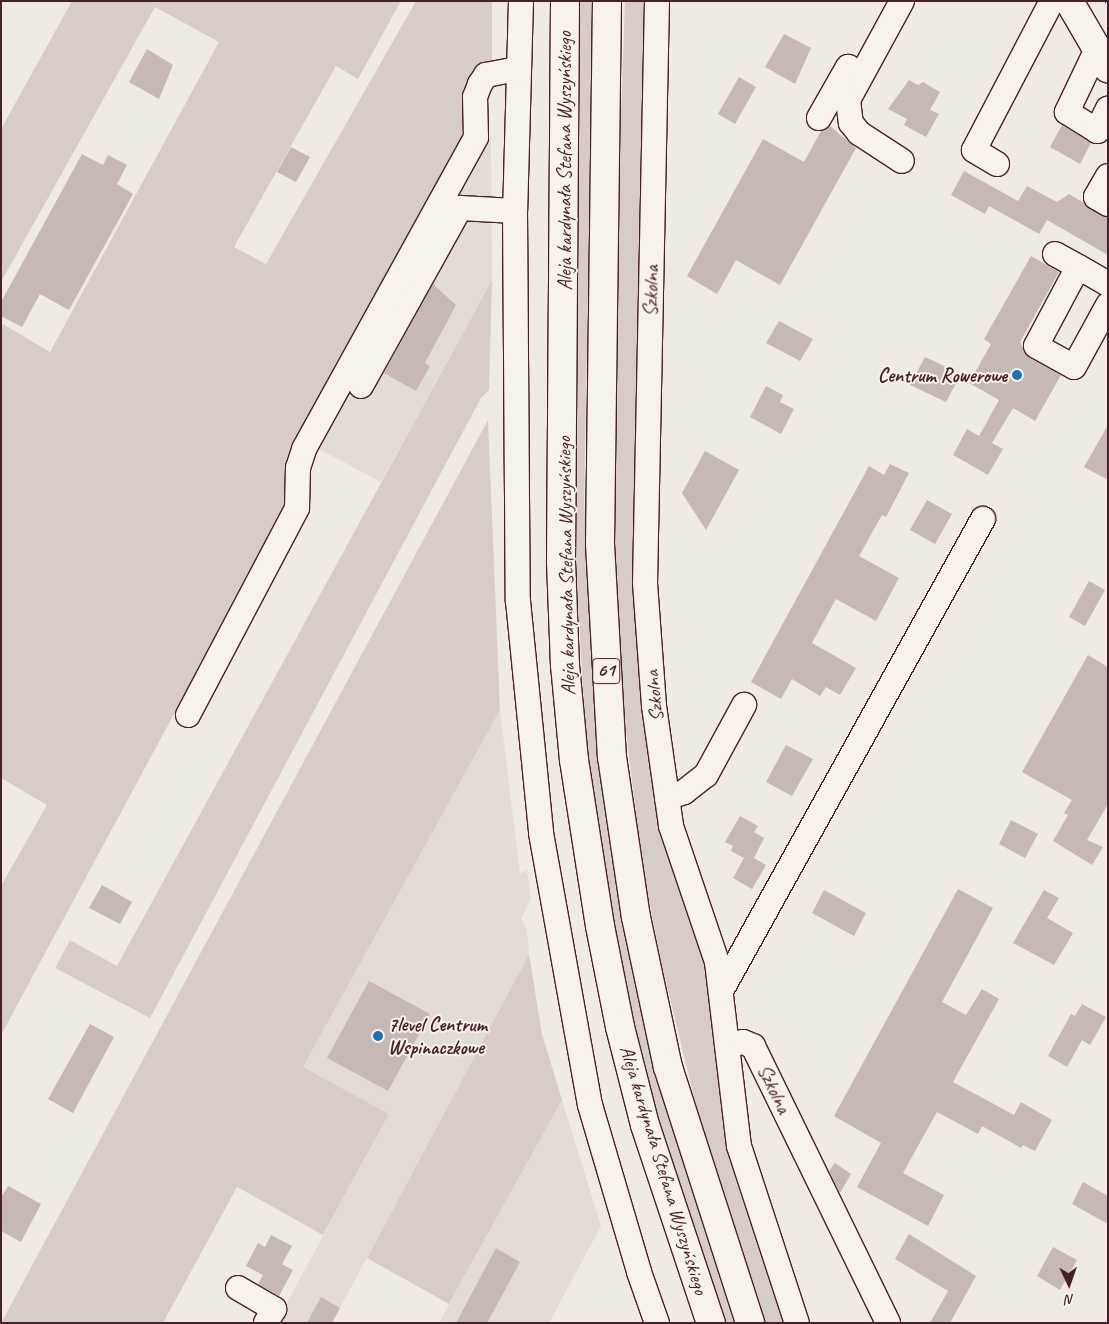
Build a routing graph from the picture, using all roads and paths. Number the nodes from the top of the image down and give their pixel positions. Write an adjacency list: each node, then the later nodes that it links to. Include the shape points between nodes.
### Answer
1 (520, 1): 10 (street)
2 (565, 1): 32 (main road, Aleja kardynała Stefana Wyszyńskiego / 61, via 561,562 565,665 574,760 600,926 620,1027 645,1125)
3 (607, 1): 33 (main road, Aleja kardynała Stefana Wyszyńskiego / 61, via 600,544 612,757 636,917 668,1067)
4 (657, 1): 26 (street, Szkolna, via 645,583 654,706)
5 (885, 1): 12 (street)
6 (902, 1): 13 (street, via 856,81 848,106 851,123 859,133)
7 (1052, 1): 14 (street, via 974,150)
8 (1069, 1): 9 (main road)
9 (1102, 58): 11 (street, via 1067,112 1097,131)
10 (518, 69): 17 (street); 25 (street, via 486,75 480,84 475,98 476,137 304,449 298,468 297,508)
11 (1108, 108)
12 (819, 118)
13 (902, 161)
14 (997, 164)
15 (1108, 176): 16 (street, via 1096,198)
16 (1108, 204)
17 (516, 211): 22 (street, via 460,208); 31 (street, via 518,601 541,833 590,1105)
18 (1055, 254): 19 (street)
19 (1078, 267): 20 (street); 21 (street, via 1036,346 1074,367)
20 (1108, 284)
21 (1108, 305)
22 (361, 386)
23 (983, 519): 27 (street)
24 (744, 705): 26 (street, via 706,775 684,792)
25 (188, 715)
26 (667, 798): 27 (street, Szkolna, via 671,826 717,962)
27 (721, 991): 28 (street, Szkolna)
28 (727, 1045): 34 (street, via 739,1146); 35 (street, Szkolna, via 743,1042 753,1046)
29 (238, 1288): 30 (street, via 274,1309)
30 (266, 1323)
31 (657, 1323)
32 (711, 1323)
33 (750, 1323)
34 (797, 1323)
35 (888, 1323)

